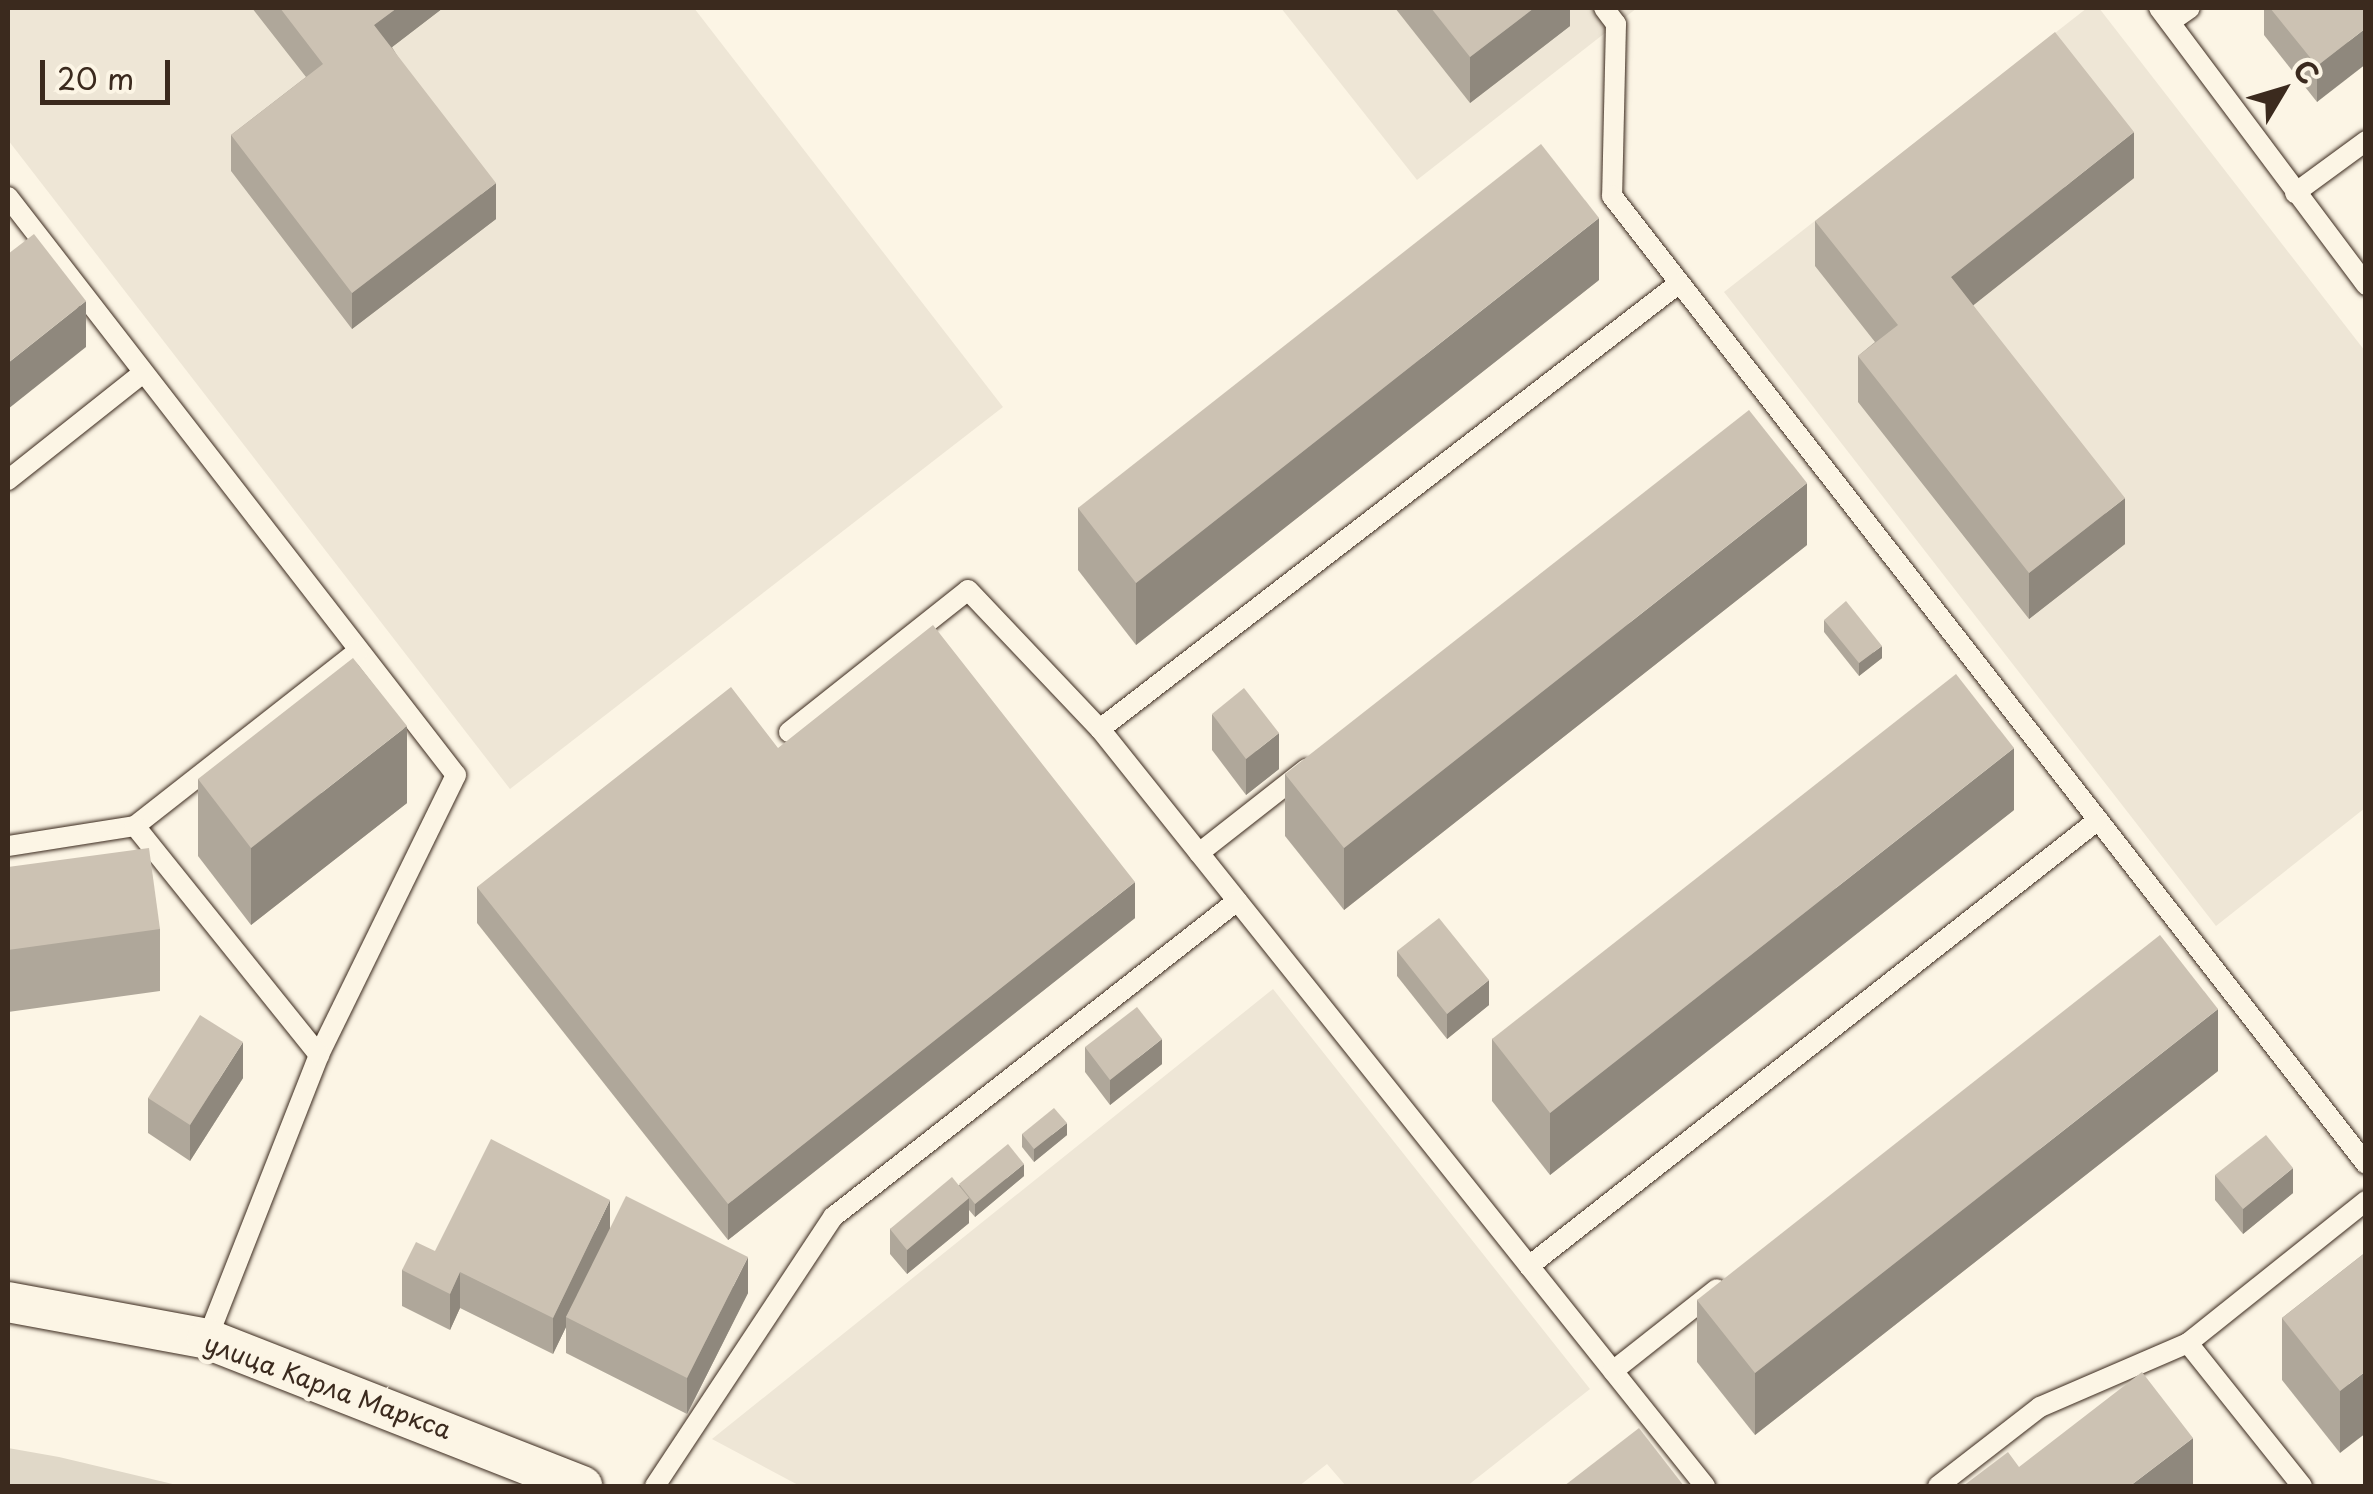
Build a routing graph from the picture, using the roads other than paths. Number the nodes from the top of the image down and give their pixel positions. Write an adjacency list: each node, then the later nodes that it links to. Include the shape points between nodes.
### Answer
1 (1604, 8): 7 (lane, via 1616,24 1612,196)
2 (2190, 8): 3 (lane)
3 (2165, 15): 5 (lane)
4 (2366, 141): 5 (lane)
5 (2295, 194): 8 (lane)
6 (8, 197): 9 (lane)
7 (1678, 284): 12 (lane); 15 (lane, via 1766,412)
8 (2366, 285)
9 (143, 373): 10 (lane); 11 (lane)
10 (8, 480)
11 (358, 651): 16 (lane); 20 (lane, via 456,775)
12 (1100, 729): 13 (lane, via 968,590); 18 (lane)
13 (789, 732)
14 (1323, 756): 18 (lane)
15 (2098, 820): 21 (lane, via 2172,935); 23 (lane)
16 (135, 826): 17 (lane); 20 (lane)
17 (8, 846)
18 (1198, 853): 19 (lane)
19 (1237, 901): 23 (lane); 30 (lane, via 833,1217)
20 (319, 1055): 26 (lane)
21 (2366, 1164)
22 (2366, 1201): 27 (lane)
23 (1529, 1266): 28 (lane)
24 (1739, 1272): 28 (lane)
25 (8, 1302): 26 (street, улица Карла Маркса)
26 (206, 1339): 29 (street, улица Карла Маркса)
27 (2188, 1343): 32 (lane, via 2040,1407); 33 (lane)
28 (1613, 1371): 31 (lane)
29 (582, 1486)
30 (655, 1486)
31 (1705, 1486)
32 (1938, 1486)
33 (2301, 1486)

